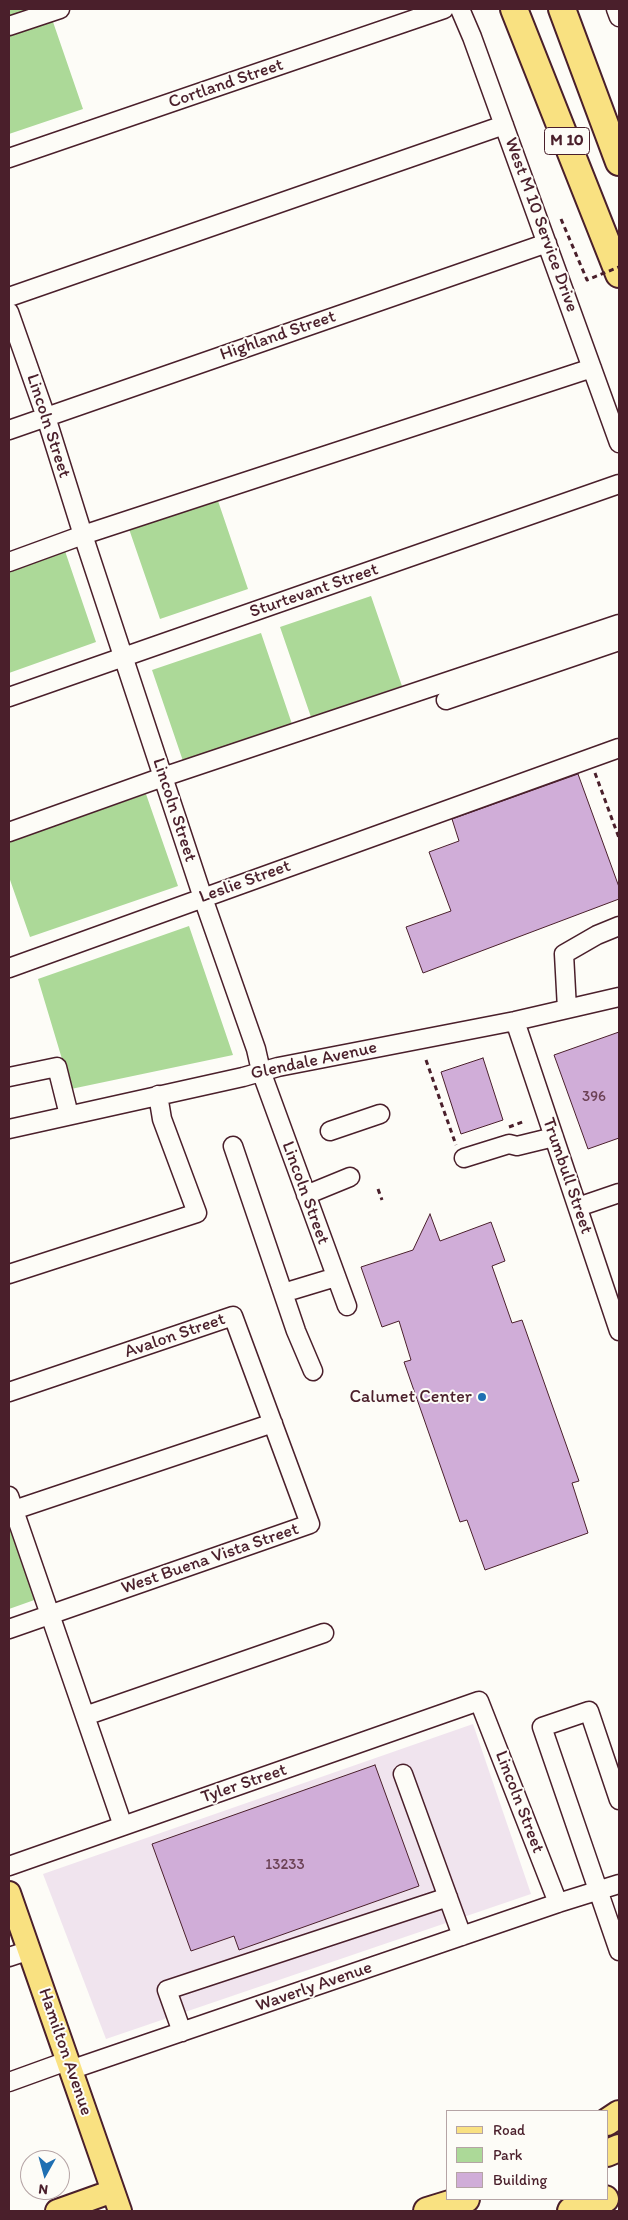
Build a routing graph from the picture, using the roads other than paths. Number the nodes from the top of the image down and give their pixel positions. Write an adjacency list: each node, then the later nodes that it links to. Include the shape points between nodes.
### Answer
1 (60, 9): 8 (street)
2 (444, 9): 10 (street, Cortland Street)
3 (460, 9): 9 (street, West M 10 Service Drive)
4 (514, 9): 13 (highway, M 10)
5 (562, 9): 11 (highway, M 10)
6 (616, 9): 7 (street)
7 (619, 17)
8 (9, 26)
9 (504, 125): 12 (street, West M 10 Service Drive); 14 (street)
10 (9, 158)
11 (619, 162)
12 (547, 242): 16 (street, West M 10 Service Drive); 17 (street, Highland Street)
13 (619, 274)
14 (9, 298)
15 (9, 312): 17 (street, Lincoln Street)
16 (592, 368): 19 (street, West M 10 Service Drive); 21 (street)
17 (46, 417): 18 (street, Highland Street); 21 (street, Lincoln Street)
18 (9, 430)
19 (619, 443)
20 (619, 484): 25 (street, Sturtevant Street)
21 (83, 536): 22 (street); 25 (street, Lincoln Street)
22 (9, 562)
23 (619, 624): 26 (street)
24 (619, 641): 26 (street)
25 (123, 656): 27 (street, Sturtevant Street); 30 (street, Lincoln Street)
26 (531, 668): 28 (street); 30 (street)
27 (9, 697)
28 (446, 700)
29 (619, 748): 32 (street, Leslie Street)
30 (163, 777): 31 (street); 32 (street, Lincoln Street)
31 (9, 832)
32 (203, 898): 34 (street, Leslie Street); 38 (street, Lincoln Street)
33 (619, 926): 36 (street, via 564,954)
34 (9, 968)
35 (619, 997): 36 (street, Glendale Avenue)
36 (567, 1009): 37 (street, Glendale Avenue)
37 (515, 1020): 38 (street, Glendale Avenue); 45 (street, Trumbull Street)
38 (261, 1071): 40 (street, Glendale Avenue); 50 (street, Lincoln Street)
39 (9, 1077): 42 (street, via 57,1067)
40 (158, 1095): 42 (street, Glendale Avenue); 52 (street, via 162,1119 197,1213)
41 (380, 1114): 44 (street)
42 (69, 1115): 43 (street, Glendale Avenue)
43 (9, 1129)
44 (330, 1131)
45 (554, 1138): 47 (street, via 517,1146 509,1144); 51 (street, Trumbull Street)
46 (233, 1146): 54 (street)
47 (464, 1150)
48 (350, 1177): 50 (street)
49 (619, 1193): 51 (street)
50 (306, 1195): 53 (street, Lincoln Street)
51 (578, 1207): 56 (street, Trumbull Street)
52 (9, 1274)
53 (336, 1277): 54 (street); 55 (street, Lincoln Street)
54 (283, 1293): 57 (street)
55 (347, 1306)
56 (619, 1331)
57 (313, 1371)
58 (9, 1392): 59 (street, Avalon Street, via 233,1316)
59 (273, 1423): 60 (street); 61 (street, West Buena Vista Street, via 310,1524)
60 (11, 1503): 61 (street)
61 (51, 1615): 62 (street, West Buena Vista Street); 65 (street)
62 (9, 1630)
63 (324, 1633): 65 (street)
64 (480, 1701): 68 (street, Tyler Street); 74 (street, Lincoln Street)
65 (85, 1716): 68 (street)
66 (403, 1774): 73 (street)
67 (619, 1800): 71 (street, via 589,1710 542,1727)
68 (123, 1826): 69 (street, Tyler Street)
69 (9, 1866)
70 (619, 1884): 71 (street, Waverly Avenue)
71 (598, 1891): 74 (street, Waverly Avenue); 77 (street)
72 (9, 1893): 76 (main road, Hamilton Avenue)
73 (448, 1896): 75 (street); 79 (street, via 167,1990)
74 (558, 1903): 75 (street, Waverly Avenue)
75 (462, 1936): 79 (street, Waverly Avenue)
76 (30, 1950): 78 (street); 80 (main road, Hamilton Avenue)
77 (619, 1951)
78 (9, 1957)
79 (182, 2032): 80 (street, Waverly Avenue)
80 (68, 2066): 81 (street, Waverly Avenue); 85 (main road, Hamilton Avenue)
81 (9, 2082)
82 (619, 2114): 83 (highway)
83 (608, 2121)
84 (601, 2200): 87 (highway)
85 (117, 2201): 86 (main road)
86 (57, 2211)
87 (571, 2211)

